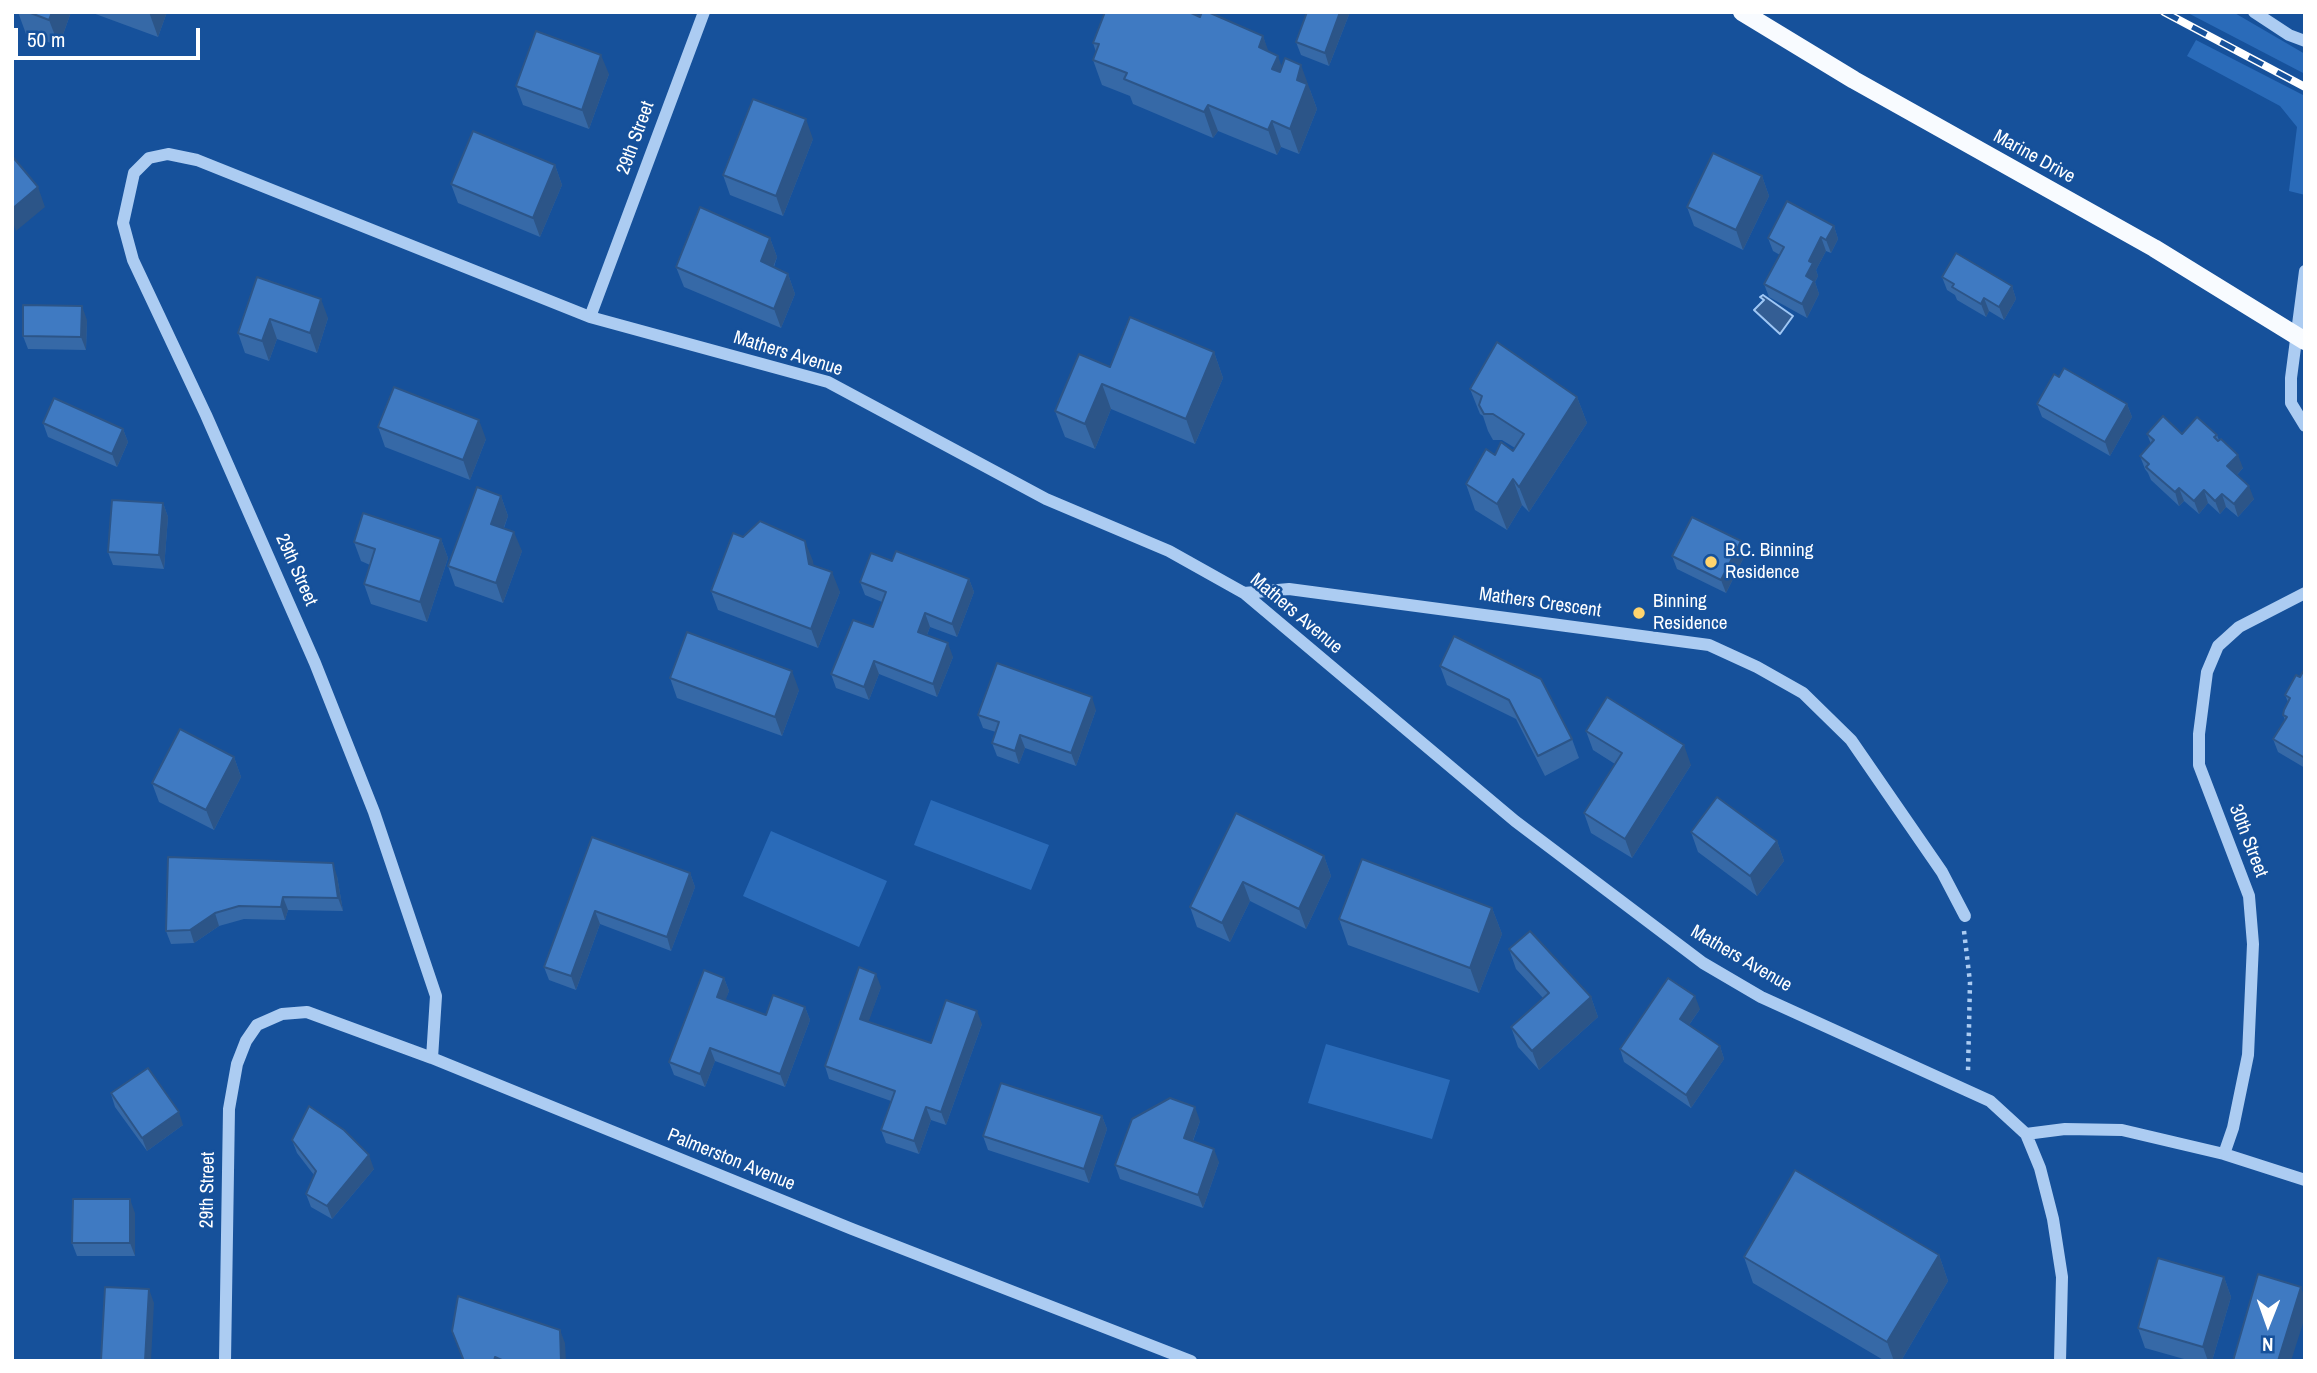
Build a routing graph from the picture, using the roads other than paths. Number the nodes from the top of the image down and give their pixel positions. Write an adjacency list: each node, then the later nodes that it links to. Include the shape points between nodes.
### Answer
1 (704, 12): 7 (street, 29th Street)
2 (1742, 12): 8 (main road, Marine Drive, via 2154,248)
3 (2254, 12): 4 (street)
4 (2305, 41)
5 (197, 160): 7 (street, Mathers Avenue); 14 (street, 29th Street, via 168,154 149,158 134,173 123,223 134,260 316,663 373,812 436,996)
6 (2305, 271): 8 (street)
7 (590, 317): 10 (street, Mathers Avenue, via 828,382 1046,499 1169,551)
8 (2300, 338): 9 (street, via 2291,377 2291,403)
9 (2305, 426)
10 (1244, 593): 12 (street, Mathers Crescent, via 1289,589 1709,645 1803,693 1851,740 1942,872); 15 (street, Mathers Avenue, via 1515,821 1703,963 1761,997 1990,1101)
11 (2305, 593): 16 (street, 30th Street, via 2239,627 2218,646 2207,671 2199,765 2249,896 2253,944 2248,1055)
12 (1965, 916)
13 (257, 1025): 14 (street, Palmerston Avenue, via 282,1014 307,1012); 18 (street, 29th Street, via 237,1064 229,1109)
14 (432, 1058): 19 (street, Palmerston Avenue)
15 (2026, 1134): 16 (street, via 2122,1130); 20 (street, via 2053,1219 2062,1277)
16 (2224, 1154): 17 (street)
17 (2305, 1180)
18 (225, 1361)
19 (1191, 1361)
20 (2060, 1361)

